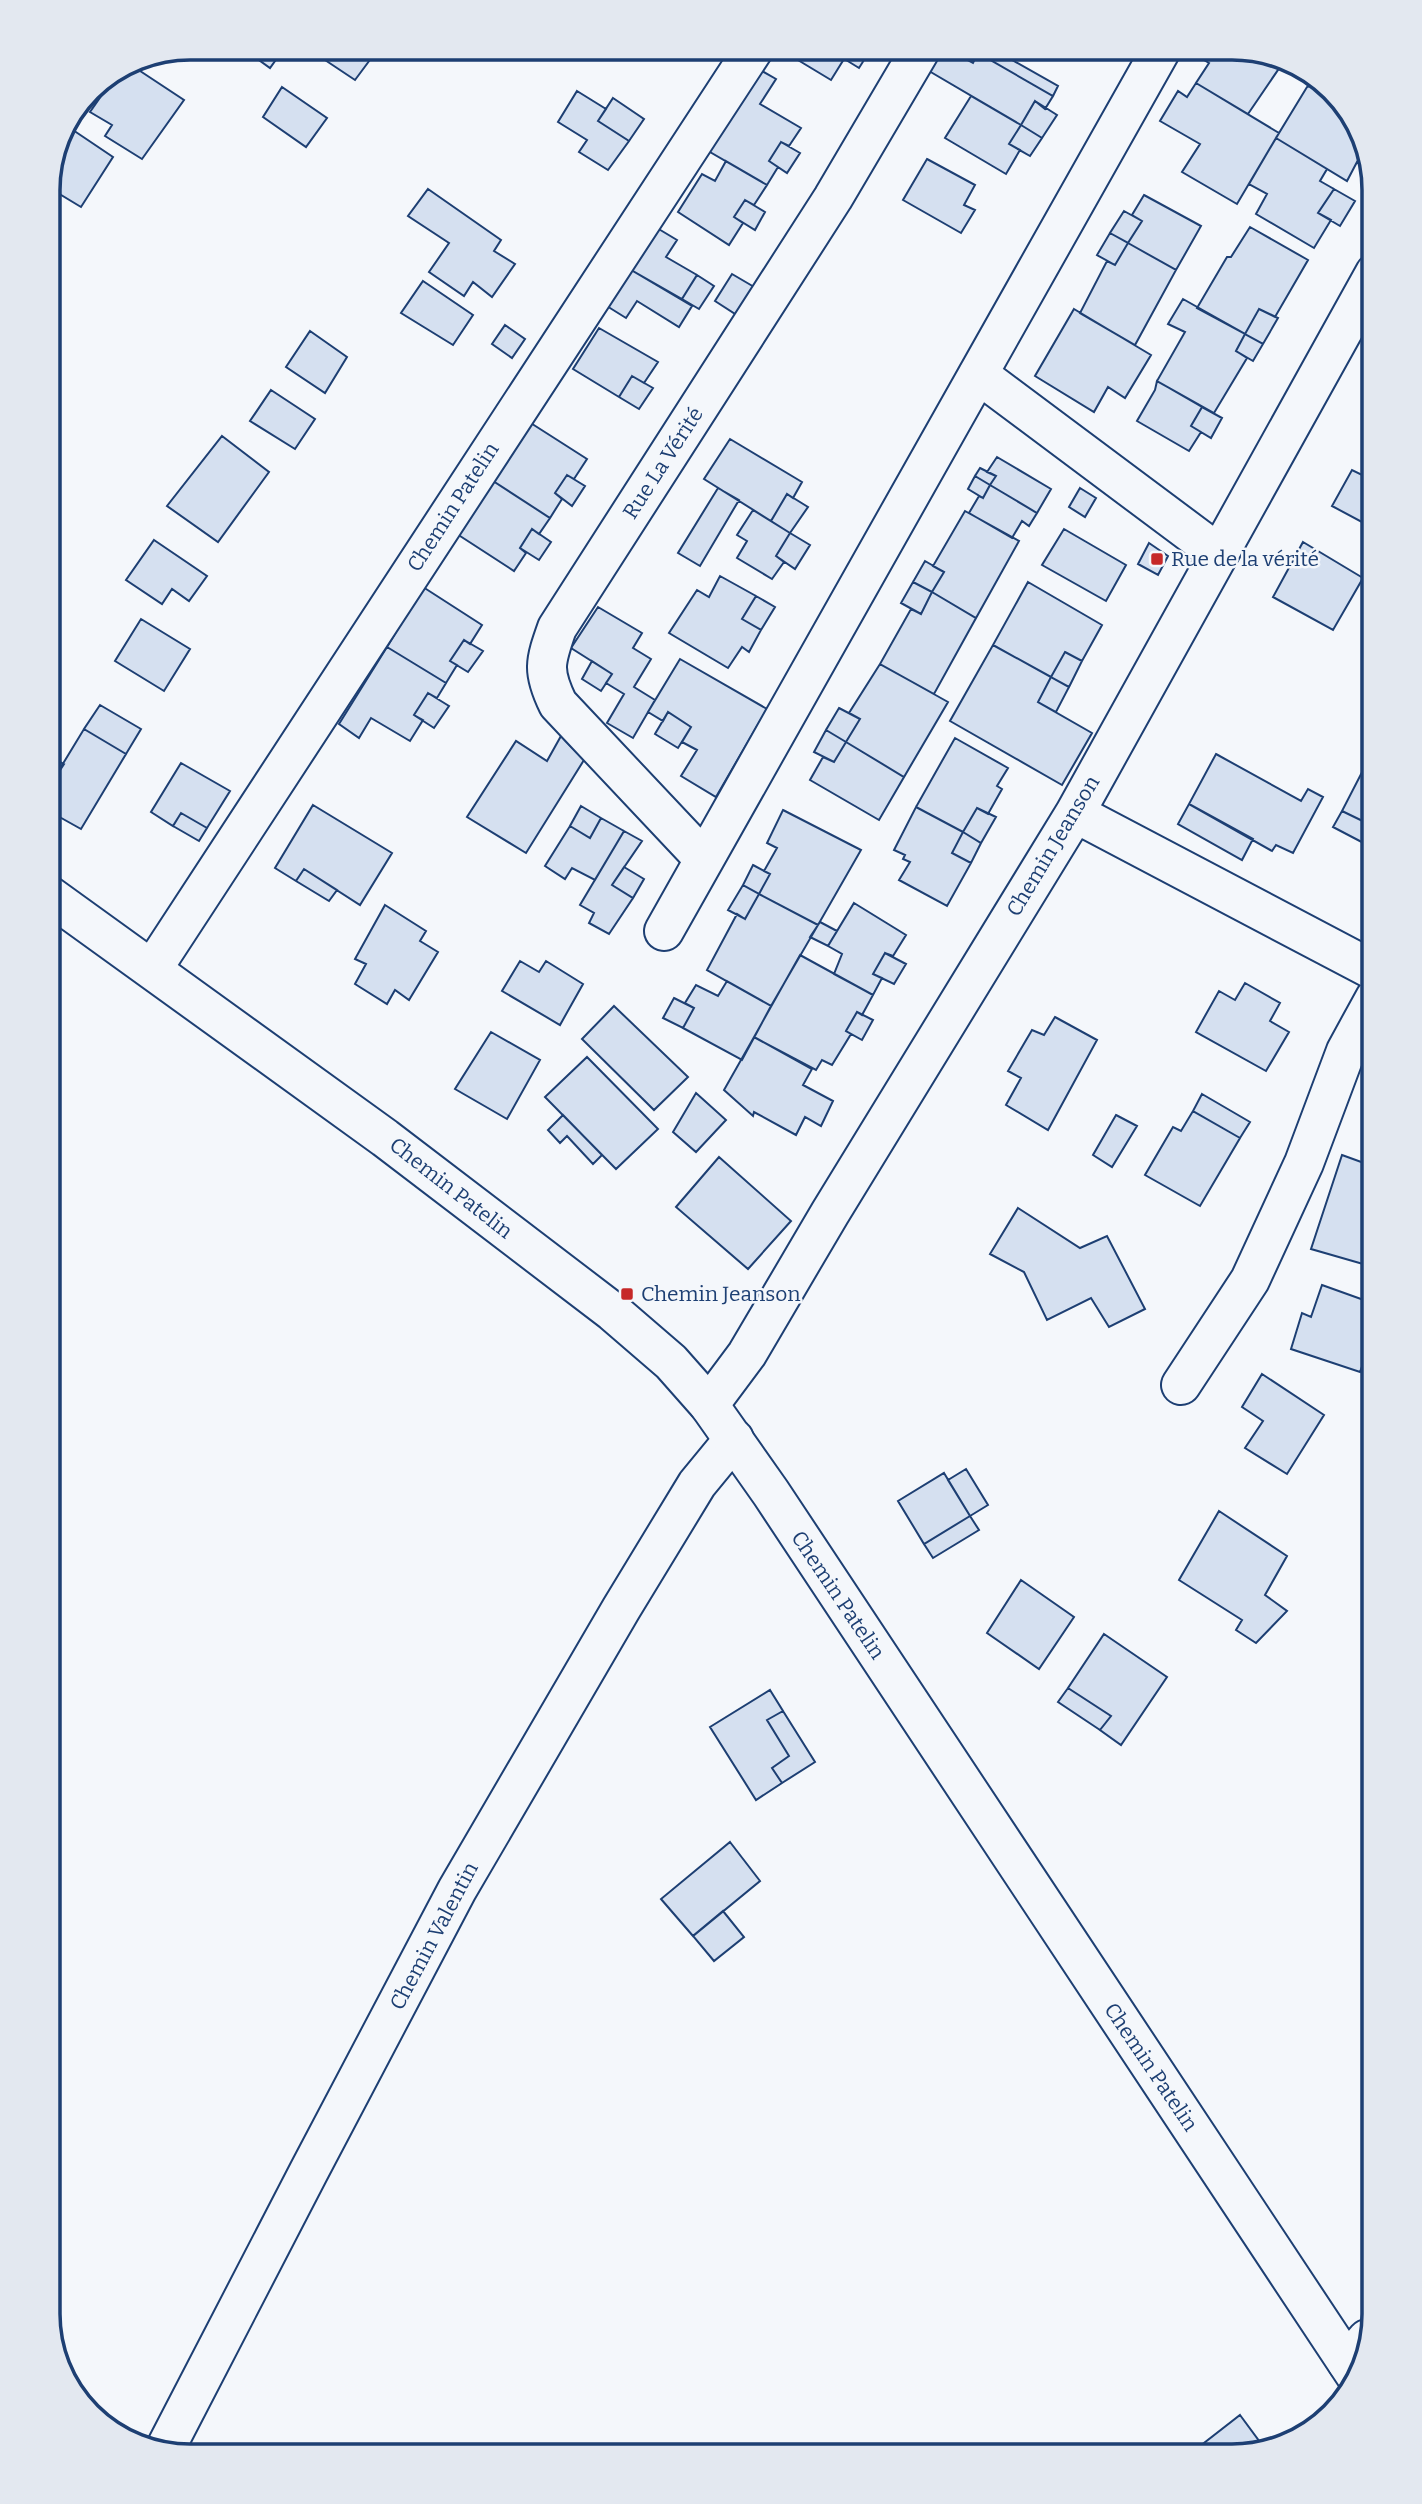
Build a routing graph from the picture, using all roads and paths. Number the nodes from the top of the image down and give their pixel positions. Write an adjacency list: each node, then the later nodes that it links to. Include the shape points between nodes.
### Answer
1 (747, 60): 12 (street, Chemin Patelin)
2 (914, 60): 8 (street, Rue La Vérité, via 833,198 557,628 547,655 546,680 558,704)
3 (1155, 60): 5 (street)
4 (1362, 296): 6 (street, Chemin Jeanson)
5 (978, 374): 6 (street); 8 (street)
6 (1219, 554): 7 (street, Chemin Jeanson)
7 (1075, 813): 11 (street); 15 (street, Chemin Jeanson, via 747,1354)
8 (704, 859): 10 (street)
9 (60, 903): 12 (street, Chemin Patelin)
10 (664, 931)
11 (1362, 964)
12 (153, 968): 15 (street, Chemin Patelin, via 613,1312 671,1362)
13 (1362, 1022): 14 (street, via 1250,1280)
14 (1181, 1385)
15 (709, 1405): 16 (street, Chemin Patelin)
16 (734, 1439): 17 (street, Chemin Patelin); 18 (street, Chemin Valentin, via 697,1484 457,1890)
17 (1355, 2357)
18 (168, 2443)

